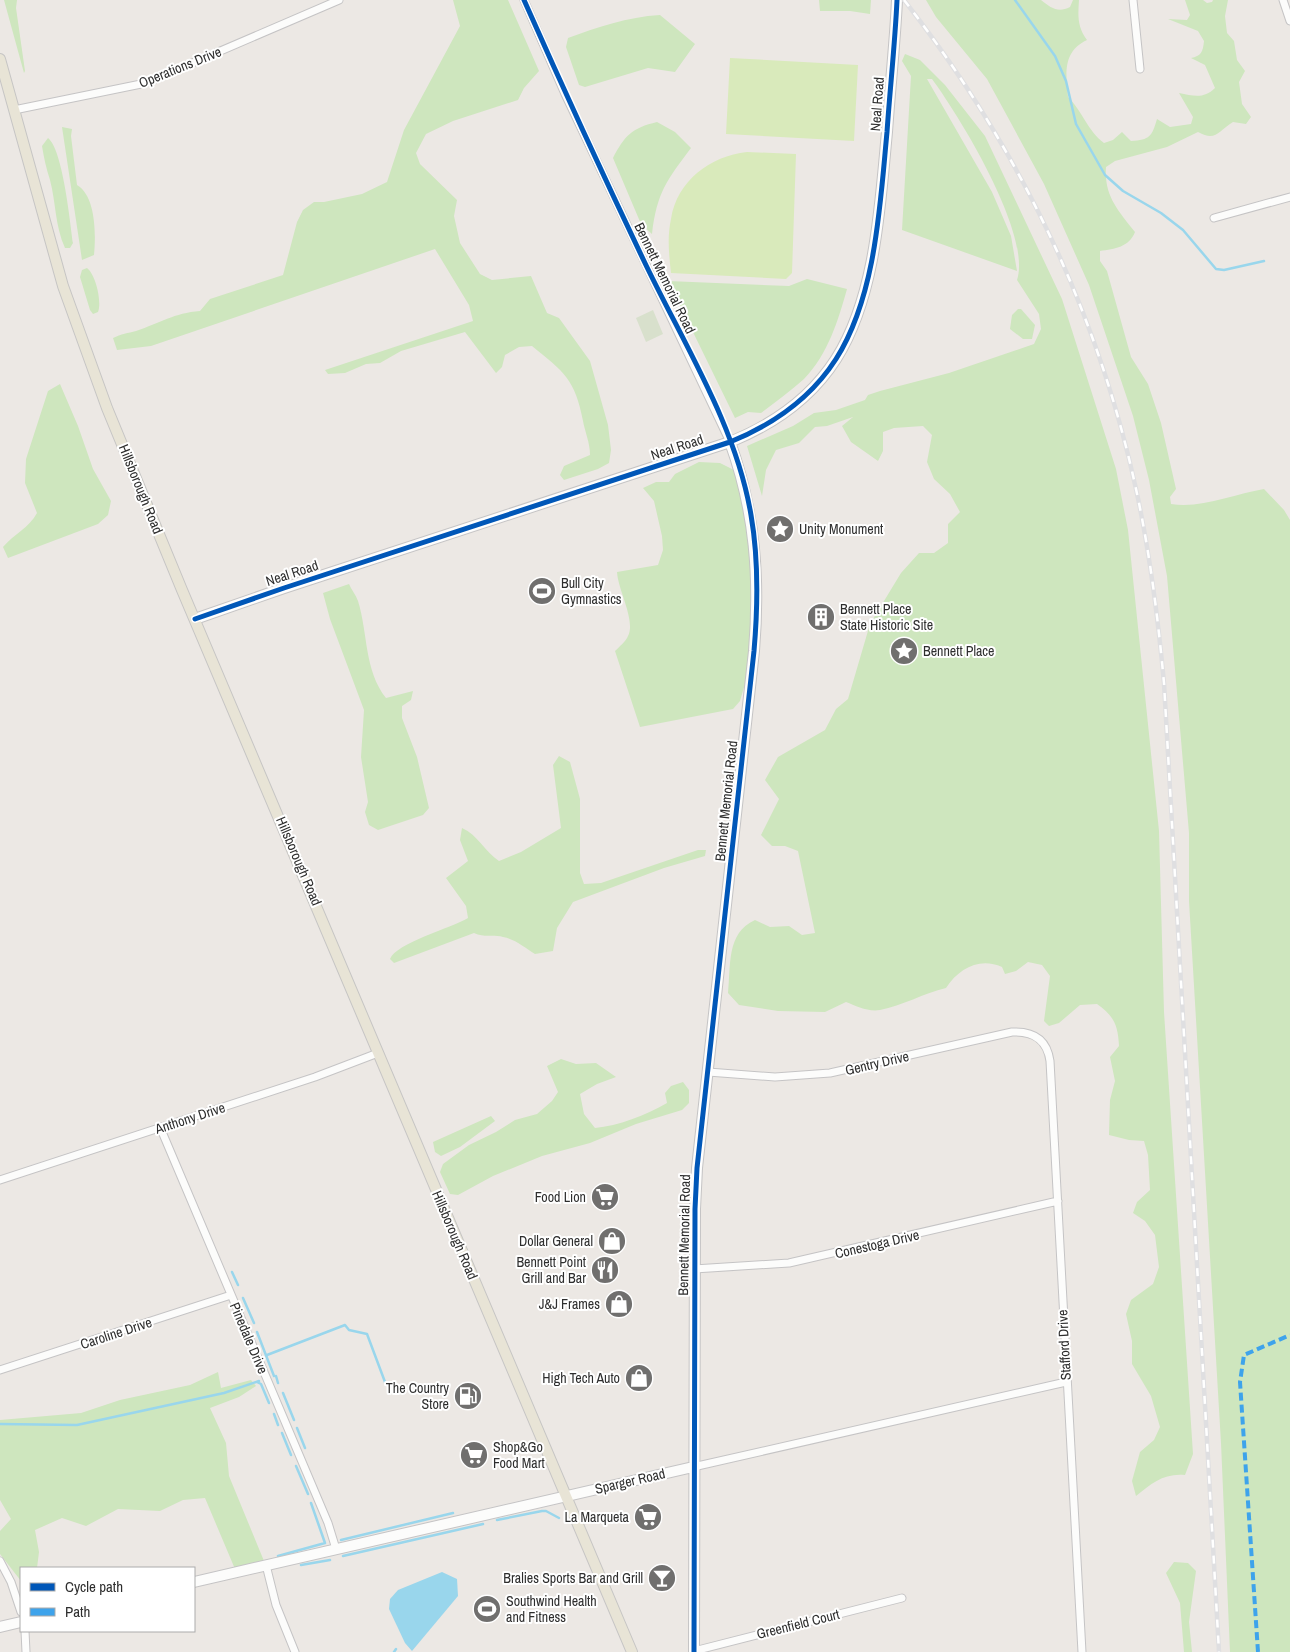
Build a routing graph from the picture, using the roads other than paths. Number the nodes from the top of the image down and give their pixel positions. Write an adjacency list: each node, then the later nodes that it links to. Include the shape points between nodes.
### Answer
1 (338, 0): 9 (street, Operations Drive, via 153,80 119,90)
2 (524, 0): 12 (street, Bennett Memorial Road, via 569,103)
3 (895, 0): 12 (street, Neal Road, via 880,202 864,289 849,334 833,364 802,399 758,429)
4 (1133, 0): 8 (street)
5 (1283, 0): 6 (street)
6 (1290, 21)
7 (0, 59): 9 (main road, Hillsborough Road)
8 (1140, 69)
9 (14, 110): 13 (main road, Hillsborough Road, via 73,318)
10 (1290, 197): 11 (street)
11 (1214, 218)
12 (730, 442): 13 (street, Neal Road); 16 (street, Bennett Memorial Road, via 751,514 757,598)
13 (195, 619): 15 (main road, Hillsborough Road)
14 (1042, 1040): 16 (street, Gentry Drive, via 1030,1033 1000,1033 846,1070 803,1076); 19 (street, Stafford Drive, via 1050,1061)
15 (378, 1053): 17 (street, Anthony Drive); 25 (main road, Hillsborough Road)
16 (708, 1072): 20 (street, Bennett Memorial Road, via 697,1168)
17 (160, 1127): 18 (street, Anthony Drive); 21 (street, Pinedale Drive)
18 (0, 1180)
19 (1058, 1201): 20 (street, Conestoga Drive, via 789,1263); 23 (street, Stafford Drive)
20 (694, 1269): 24 (street, Bennett Memorial Road)
21 (231, 1295): 22 (street, Caroline Drive); 26 (street, Pinedale Drive, via 328,1523)
22 (0, 1370)
23 (1066, 1382): 24 (street, Sparger Road); 39 (street, Stafford Drive)
24 (693, 1466): 25 (street, Sparger Road); 38 (street, Bennett Memorial Road)
25 (566, 1496): 26 (street, Sparger Road); 37 (main road, Hillsborough Road)
26 (336, 1549): 28 (street, Sparger Road)
27 (0, 1561): 31 (street)
28 (266, 1565): 29 (street, Sparger Road); 36 (street, via 276,1605)
29 (195, 1582)
30 (902, 1598): 38 (street, Greenfield Court)
31 (20, 1609)
32 (20, 1622): 33 (street)
33 (0, 1627)
34 (25, 1632): 35 (street)
35 (26, 1652)
36 (295, 1652)
37 (632, 1652)
38 (694, 1652)
39 (1082, 1652)

